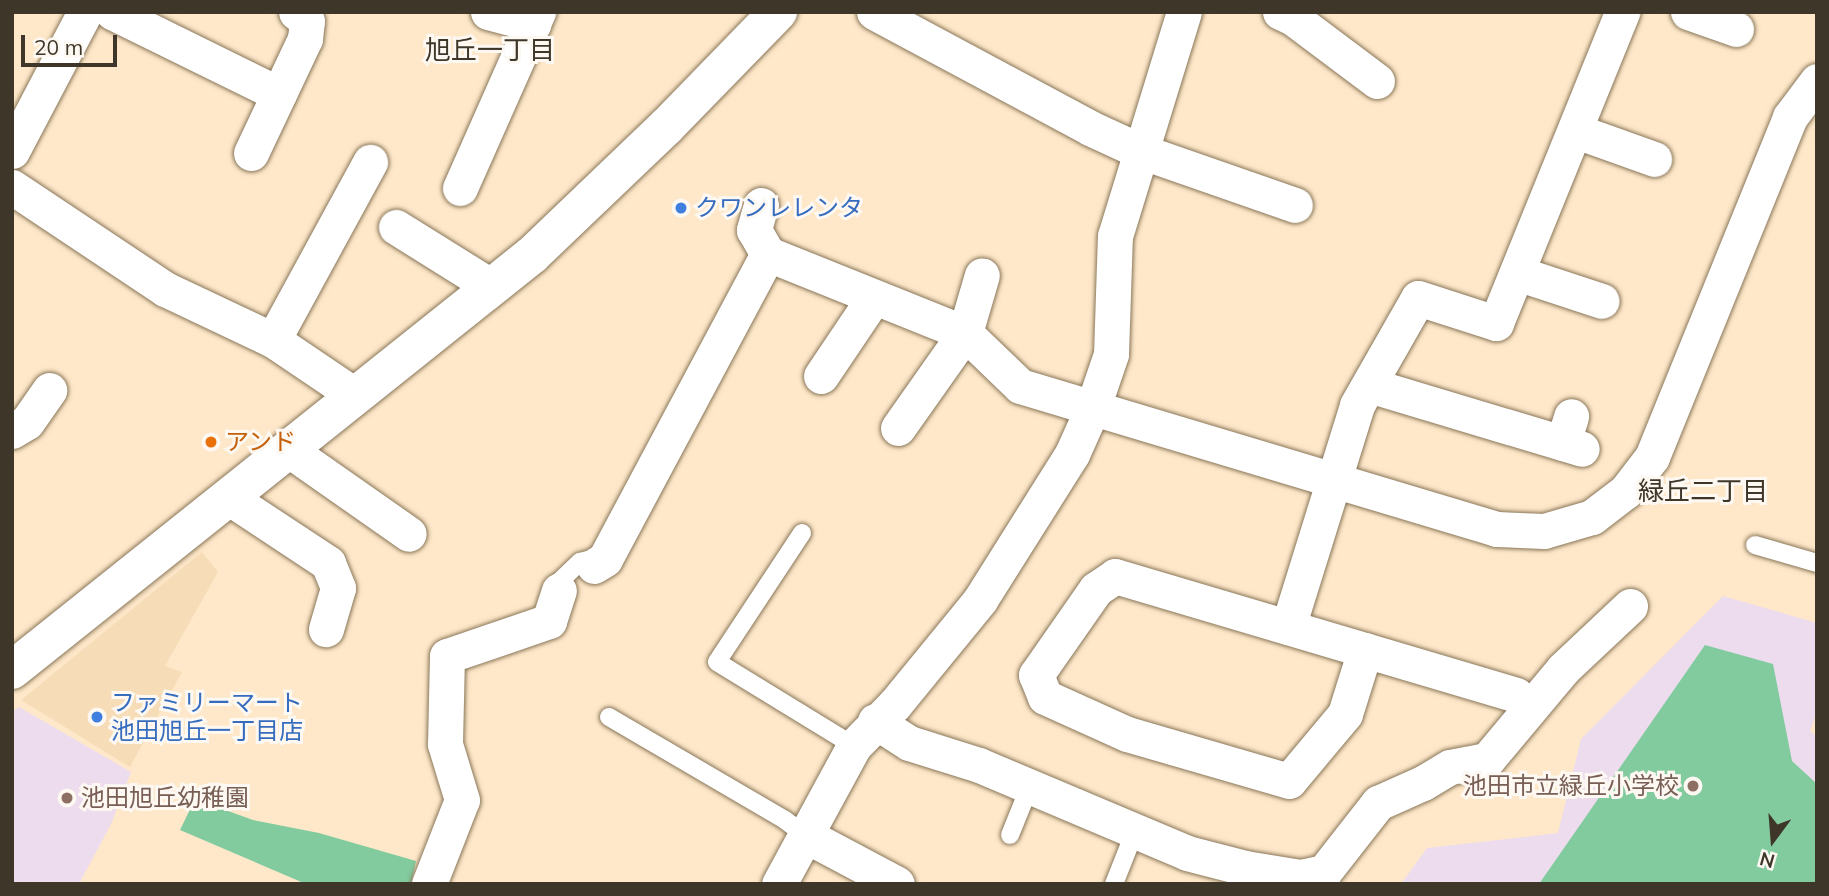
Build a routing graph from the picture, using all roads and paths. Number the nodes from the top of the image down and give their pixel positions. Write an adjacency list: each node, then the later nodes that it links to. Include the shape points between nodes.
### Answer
1 (85, 12): 17 (street)
2 (112, 12): 15 (street)
3 (488, 12): 10 (street)
4 (778, 12): 30 (street, via 578,214)
5 (874, 12): 18 (street)
6 (1184, 12): 18 (street)
7 (1280, 12): 13 (street)
8 (1622, 12): 16 (street)
9 (1688, 12): 11 (street)
10 (536, 18): 23 (street)
11 (1736, 29)
12 (310, 33): 15 (street)
13 (1377, 81)
14 (1817, 81): 44 (street, via 1790,117 1651,457 1626,491 1592,517 1544,531 1496,529)
15 (279, 94): 19 (street)
16 (1576, 131): 20 (street); 28 (street)
17 (12, 151)
18 (1140, 151): 25 (street); 39 (street, via 1115,236 1113,340)
19 (251, 153)
20 (1654, 159)
21 (370, 162): 34 (street)
22 (12, 187): 34 (street, via 127,248 165,289)
23 (460, 188)
24 (761, 205): 27 (street, via 754,230)
25 (1295, 205)
26 (396, 227): 30 (street)
27 (768, 254): 31 (street); 49 (street, via 605,559)
28 (1517, 272): 32 (street); 36 (street, via 1496,323 1418,298)
29 (982, 275): 33 (street)
30 (492, 287): 38 (street)
31 (874, 297): 33 (street); 35 (street)
32 (1602, 301)
33 (965, 333): 39 (street, via 1020,386); 40 (street)
34 (272, 340): 38 (street)
35 (821, 376)
36 (1369, 384): 42 (street); 44 (street, via 1357,405)
37 (48, 389): 41 (street, via 27,422)
38 (356, 396): 43 (street)
39 (1093, 407): 44 (street); 59 (street, via 1072,454 980,600 895,704)
40 (898, 428)
41 (12, 431)
42 (1572, 436)
43 (289, 450): 45 (street); 47 (street)
44 (1334, 479): 53 (street)
45 (228, 497): 54 (street, via 328,563 338,588); 56 (street)
46 (802, 533): 59 (lane, via 718,662)
47 (409, 534)
48 (1755, 545): 50 (lane)
49 (591, 563): 51 (lane, via 580,562 559,582)
50 (1817, 563)
51 (559, 591): 65 (street, via 550,621 447,656 445,744 462,800)
52 (1630, 606): 64 (street, via 1563,668 1486,760 1450,767 1378,803 1324,872)
53 (1288, 627): 55 (street); 55 (street, via 1115,576 1096,589 1036,675 1045,697 1127,734 1289,781 1345,714)
54 (326, 629)
55 (1365, 650): 57 (street)
56 (12, 670)
57 (1516, 695)
58 (609, 717): 62 (lane)
59 (864, 734): 60 (street, via 979,765); 62 (street)
60 (1029, 788): 61 (street); 63 (lane)
61 (1135, 831): 64 (street, via 1187,853); 68 (lane)
62 (805, 835): 66 (street); 67 (street)
63 (1010, 835)
64 (1297, 880)
65 (430, 884)
66 (779, 884)
67 (897, 884)
68 (1114, 884)

